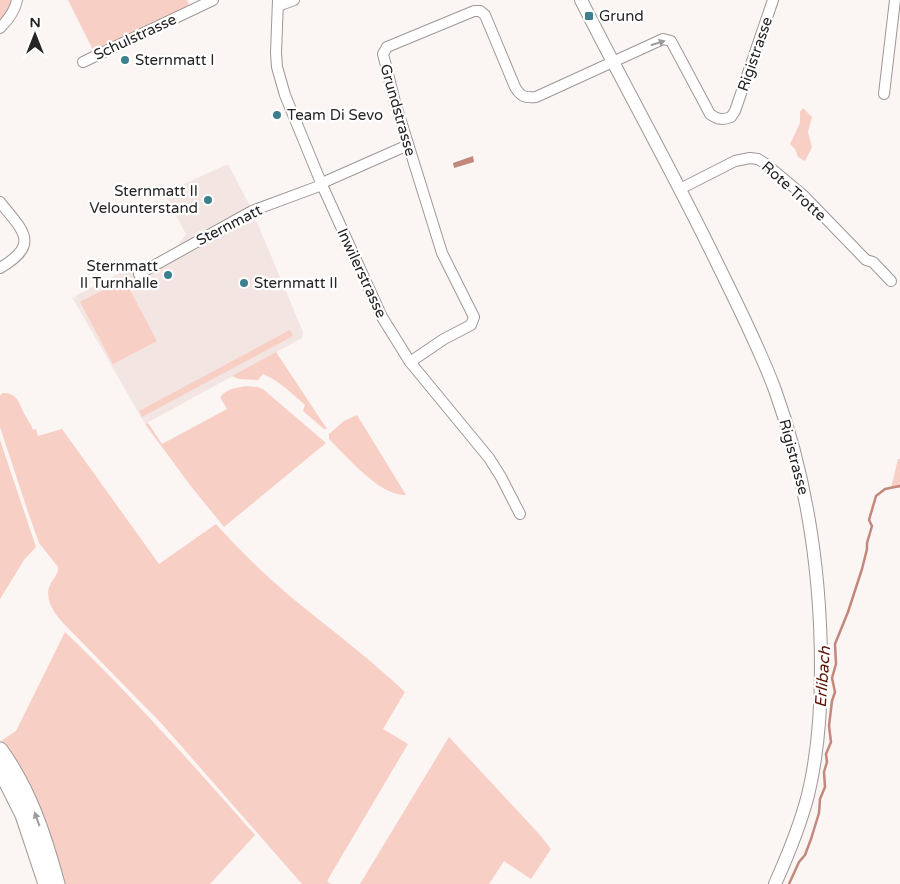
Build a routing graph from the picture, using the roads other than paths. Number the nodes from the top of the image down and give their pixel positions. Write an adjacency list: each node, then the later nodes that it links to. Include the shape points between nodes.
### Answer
1 (17, 0): 8 (street)
2 (213, 0): 10 (street, Schulstrasse)
3 (294, 0): 7 (street)
4 (582, 0): 9 (street, Rigistrasse)
5 (773, 0): 9 (street, Rigistrasse, one-way to 5, via 663,39 671,41 710,114 725,120 731,117)
6 (895, 0): 11 (street)
7 (278, 3): 13 (street, Inwilerstrasse, via 277,67 285,95)
8 (0, 28)
9 (613, 61): 12 (street, Grundstrasse, via 526,98 515,87 485,15 474,11 388,47 383,54); 14 (street, Rigistrasse)
10 (83, 62)
11 (884, 94)
12 (408, 145): 13 (street, Sternmatt); 19 (street, Grundstrasse, via 442,253 474,318 471,325)
13 (322, 184): 17 (street, Sternmatt, via 252,211); 19 (street, Inwilerstrasse, via 382,317)
14 (680, 190): 18 (street, Rote Trotte, via 743,158 758,159 803,195); 25 (street, Rigistrasse, via 746,321 774,387 795,454 810,524 821,640 818,728 814,767 797,835)
15 (0, 202): 16 (street, via 23,231 25,241 16,257)
16 (0, 268)
17 (140, 274)
18 (891, 281)
19 (410, 362): 20 (street, Inwilerstrasse, via 489,458)
20 (520, 514)
21 (0, 750): 24 (main road, one-way to 21, via 26,793)
22 (0, 769): 23 (main road, via 23,814)
23 (46, 884)
24 (58, 884)
25 (775, 884)

